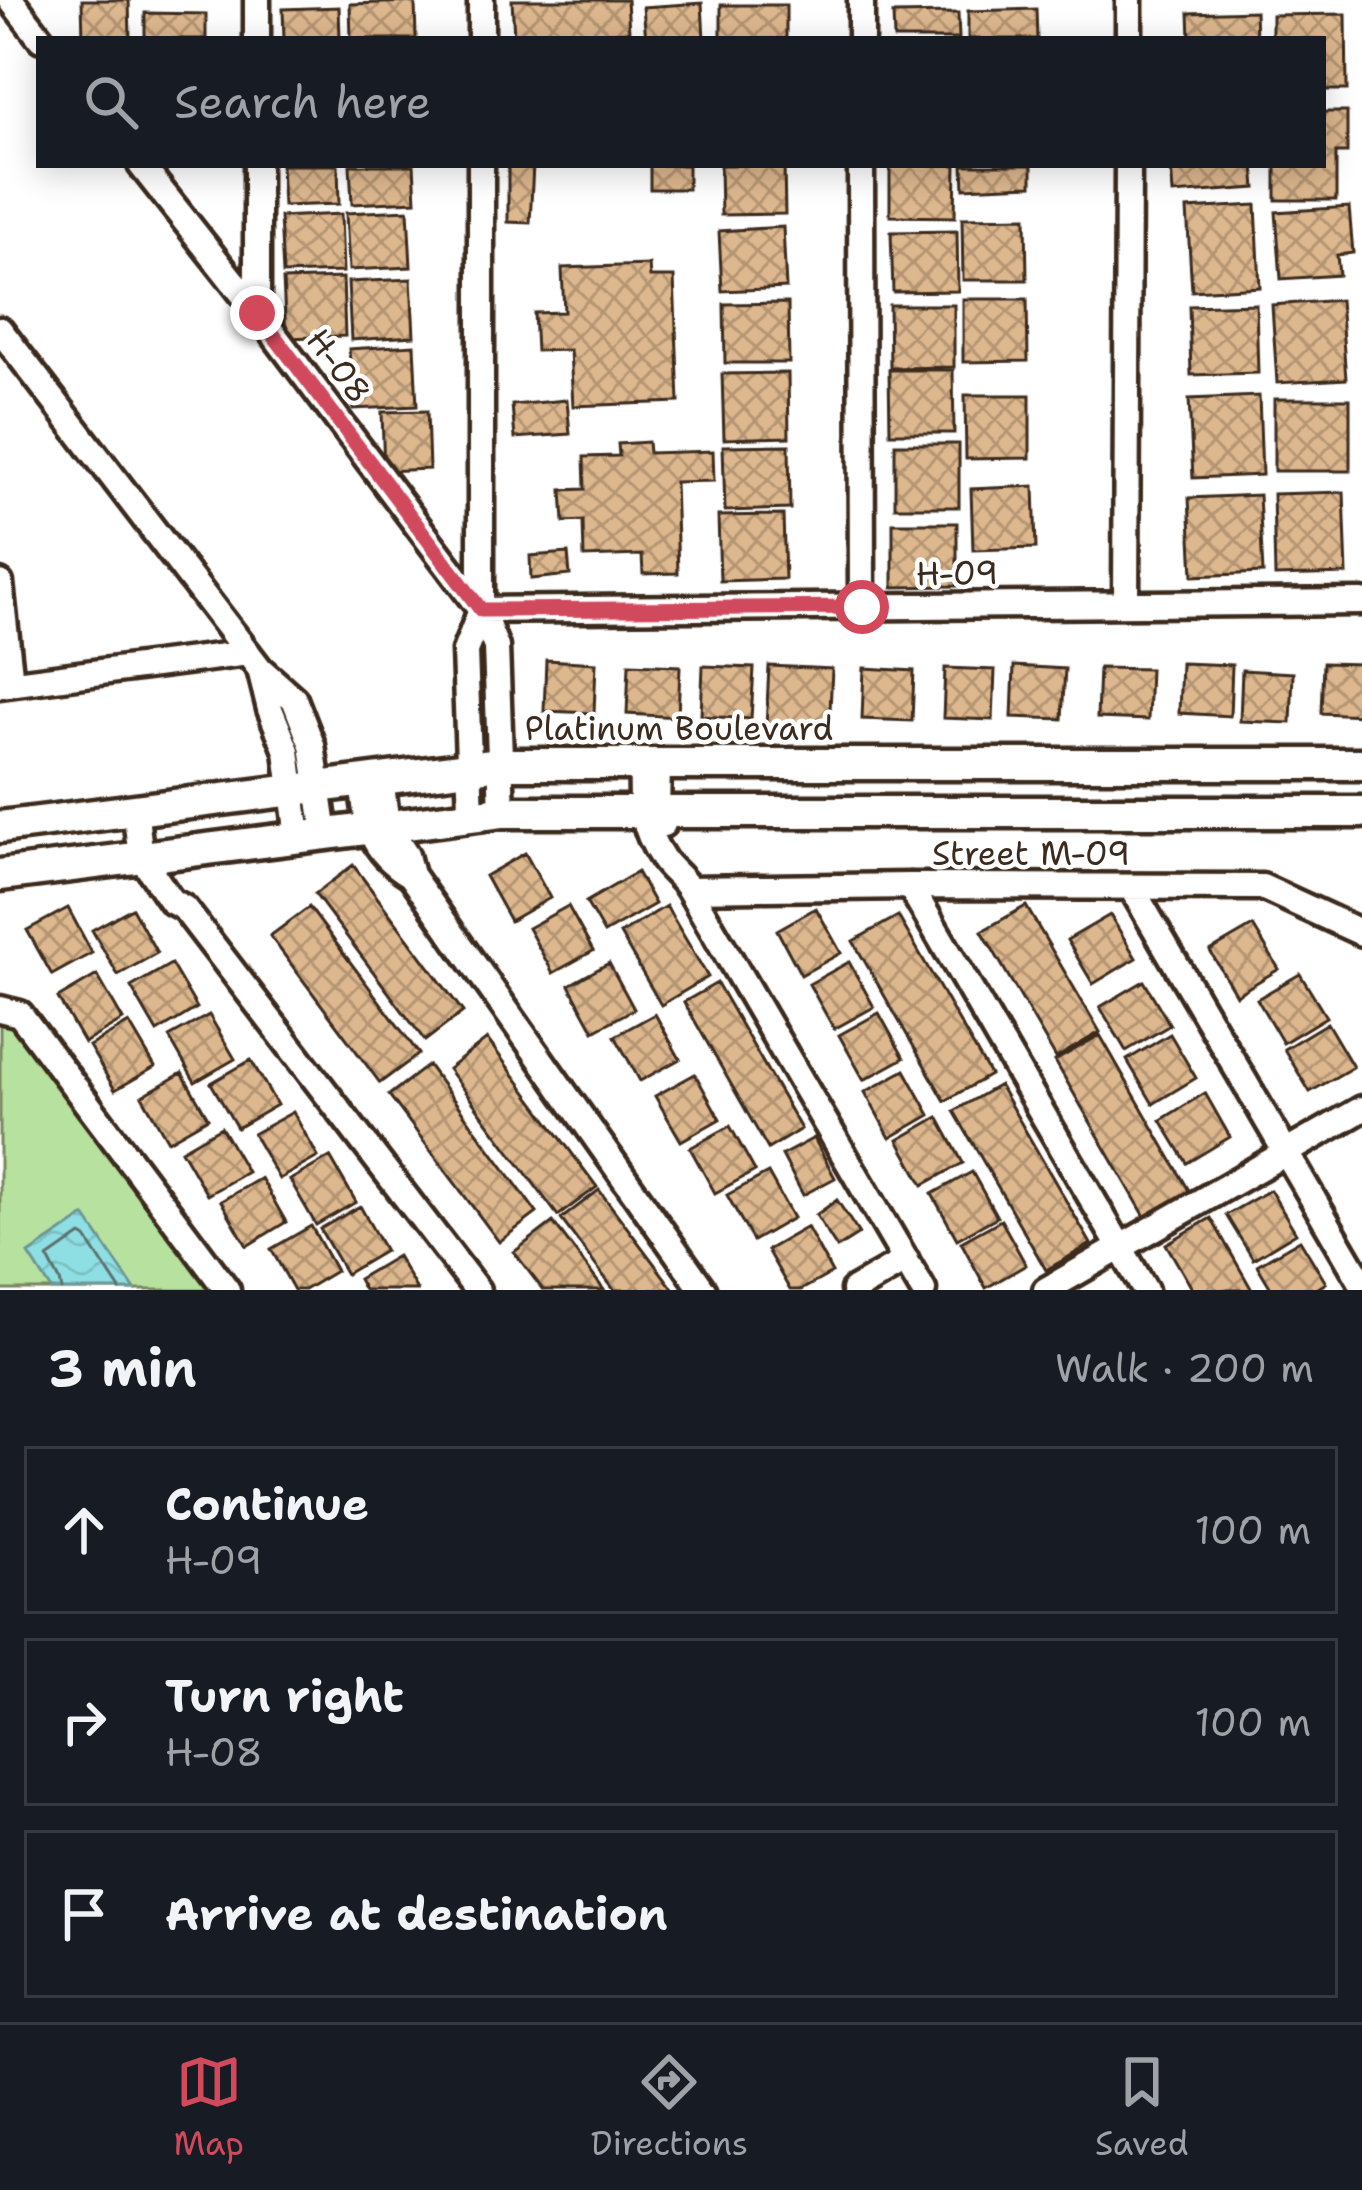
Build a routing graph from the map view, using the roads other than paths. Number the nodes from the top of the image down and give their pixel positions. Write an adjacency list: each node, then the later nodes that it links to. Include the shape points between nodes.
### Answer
1 (11, 0): 6 (street)
2 (257, 0): 7 (street)
3 (481, 0): 8 (street)
4 (861, 0): 9 (street)
5 (1129, 0): 10 (street)
6 (39, 36)
7 (257, 36)
8 (481, 36)
9 (861, 36)
10 (1129, 36)
11 (143, 168): 16 (street, H-08)
12 (257, 168): 16 (street)
13 (481, 168): 22 (street)
14 (861, 168): 21 (street)
15 (1128, 168): 20 (street)
16 (257, 313): 22 (street, H-08)
17 (0, 330): 23 (street)
18 (0, 584): 24 (street)
19 (1362, 602): 20 (street, H-09)
20 (1126, 604): 21 (street, H-09)
21 (862, 607): 22 (street, H-09)
22 (481, 610): 25 (street, via 496,647); 28 (street, via 465,651)
23 (254, 661): 24 (street); 30 (street, via 294,699 312,746)
24 (6, 684)
25 (500, 764): 26 (street, Platinum Boulevard); 28 (street, Platinum Boulevard); 34 (street)
26 (650, 764): 27 (street, Platinum Boulevard); 32 (street)
27 (1362, 764)
28 (467, 766): 29 (street, Platinum Boulevard); 34 (street)
29 (372, 779): 30 (street, Platinum Boulevard); 36 (street)
30 (305, 787): 31 (street, Platinum Boulevard); 37 (street)
31 (142, 808): 35 (street, Platinum Boulevard); 38 (street)
32 (649, 812): 33 (street); 34 (street); 40 (street, via 664,862)
33 (1362, 812)
34 (486, 814): 36 (street)
35 (0, 826)
36 (378, 827): 37 (street); 52 (street, via 388,862 411,875)
37 (311, 836): 38 (street)
38 (148, 856): 39 (street); 51 (street)
39 (0, 875)
40 (685, 883): 41 (street, Street M-09); 48 (street)
41 (910, 886): 42 (street, Street M-09); 47 (street)
42 (1131, 886): 43 (street, Street M-09, via 1262,887); 46 (street)
43 (1362, 933)
44 (0, 1009): 50 (street, via 20,1013)
45 (1362, 1109): 46 (street)
46 (1286, 1153): 47 (street); 49 (street)
47 (1121, 1248): 55 (street); 56 (street)
48 (906, 1260): 53 (street); 54 (street)
49 (1362, 1283)
50 (226, 1290)
51 (477, 1290)
52 (703, 1290)
53 (854, 1290)
54 (923, 1290)
55 (1046, 1290)
56 (1145, 1290)

